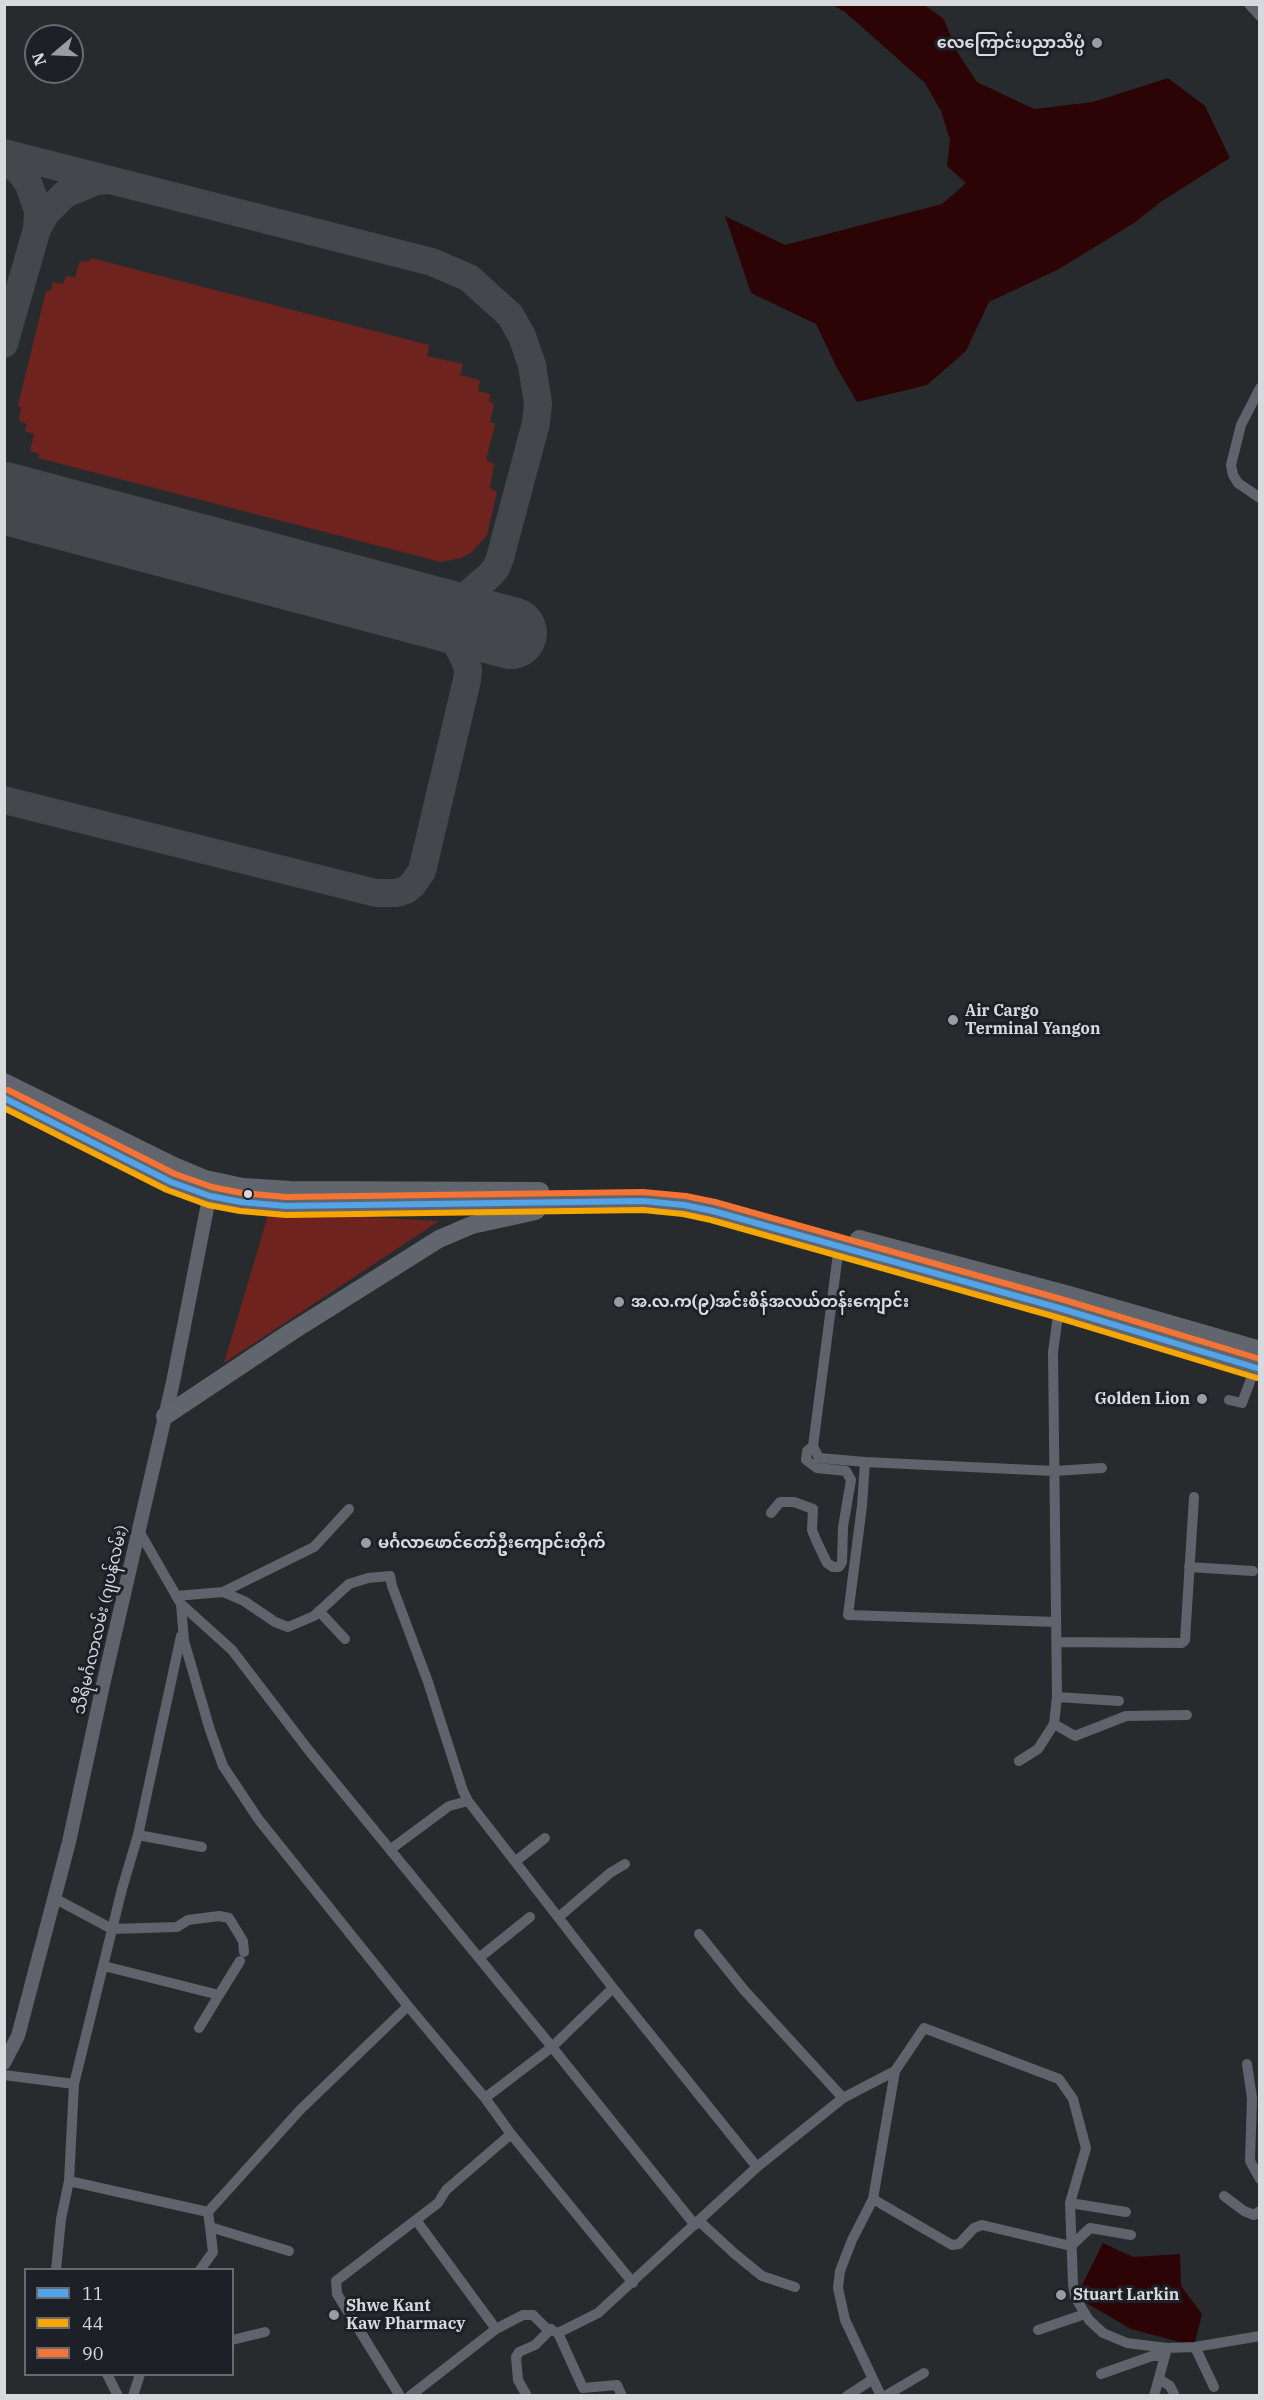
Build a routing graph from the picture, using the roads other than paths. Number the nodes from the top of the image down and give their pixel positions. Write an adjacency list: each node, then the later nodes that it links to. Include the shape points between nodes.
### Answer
1 (1249, 4): 2 (street)
2 (1260, 16)
3 (1260, 388): 4 (street, via 1241,425 1231,465 1238,483)
4 (1260, 498)
5 (4, 1082): 7 (highway)
6 (4, 1098): 7 (highway, via 171,1182)
7 (211, 1188): 8 (highway, via 241,1202 286,1206); 11 (highway, via 680,1194 1069,1295); 14 (street, သီရိမင်္ဂလာလမ်း (ဂျပန်လမ်း))
8 (575, 1202): 9 (highway, via 684,1205); 14 (highway, via 472,1225 439,1239)
9 (839, 1246): 10 (highway); 15 (street)
10 (1059, 1308): 12 (highway); 18 (street, via 1053,1352)
11 (1260, 1350)
12 (1257, 1368): 13 (street, via 1242,1403)
13 (1229, 1400)
14 (165, 1416): 22 (street, သီရိမင်္ဂလာလမ်း (ဂျပန်လမ်း))
15 (813, 1446): 16 (street, via 819,1458); 21 (street, via 807,1451 806,1460 817,1468 846,1471 850,1480 839,1567 827,1563 816,1540 812,1530 813,1509 780,1502)
16 (865, 1462): 18 (street); 28 (street, via 849,1615)
17 (1102, 1468): 18 (street)
18 (1054, 1471): 28 (street)
19 (1194, 1497): 23 (street)
20 (349, 1509): 25 (street, via 314,1547)
21 (771, 1513)
22 (139, 1531): 26 (street); 44 (street, သီရိမင်္ဂလာလမ်း (ဂျပန်လမ်း))
23 (1189, 1567): 24 (street); 31 (street, via 1182,1643)
24 (1253, 1570)
25 (223, 1592): 26 (street); 27 (street, via 288,1627)
26 (179, 1600): 29 (street); 41 (street, via 232,1650)
27 (319, 1611): 30 (street); 37 (street, via 349,1584 390,1575)
28 (1056, 1622): 31 (street)
29 (183, 1628): 38 (street); 53 (street, via 201,1702 223,1766 259,1820)
30 (345, 1639)
31 (1057, 1642): 32 (street)
32 (1057, 1697): 33 (street); 35 (street)
33 (1119, 1701)
34 (1187, 1715): 35 (street, via 1126,1716 1075,1736)
35 (1054, 1724): 36 (street, via 1038,1749)
36 (1019, 1761)
37 (468, 1801): 41 (street, via 449,1806); 42 (street)
38 (138, 1834): 40 (street); 47 (street)
39 (544, 1838): 42 (street)
40 (202, 1847)
41 (391, 1849): 49 (street)
42 (516, 1861): 45 (street)
43 (625, 1864): 45 (street)
44 (54, 1898): 47 (street); 56 (street, သီရိမင်္ဂလာလမ်း (ဂျပန်လမ်း), via 18,2036)
45 (560, 1916): 51 (street)
46 (530, 1917): 49 (street)
47 (112, 1929): 50 (street); 52 (street, via 177,1927 188,1920 229,1918 243,1941 242,1956)
48 (699, 1934): 62 (street, via 744,1990)
49 (479, 1958): 55 (street)
50 (104, 1966): 52 (street); 60 (street)
51 (613, 1988): 55 (street); 64 (street)
52 (219, 1995): 54 (street)
53 (408, 2006): 61 (street); 71 (street, via 300,2110)
54 (199, 2028)
55 (552, 2048): 61 (street); 74 (street)
56 (4, 2063)
57 (1247, 2064): 65 (street, via 1252,2098 1250,2161)
58 (895, 2071): 62 (street); 68 (street); 69 (street, via 924,2028 1059,2079 1073,2099 1086,2148)
59 (4, 2075): 60 (street)
60 (74, 2084): 66 (street)
61 (485, 2098): 63 (street)
62 (843, 2098): 64 (street)
63 (511, 2134): 73 (street); 81 (street)
64 (757, 2167): 74 (street)
65 (1260, 2179)
66 (69, 2181): 71 (street); 79 (street)
67 (1224, 2196): 70 (street, via 1244,2211 1254,2215)
68 (873, 2199): 77 (street, via 952,2245 959,2244 982,2225); 96 (street, via 840,2271 838,2288 845,2320)
69 (1070, 2203): 72 (street); 77 (street)
70 (1260, 2211)
71 (208, 2212): 75 (street)
72 (1126, 2212)
73 (416, 2220): 84 (street); 101 (street, via 336,2281 337,2294)
74 (697, 2223): 81 (street); 82 (street, via 762,2276)
75 (210, 2227): 78 (street); 80 (street, via 213,2252)
76 (1131, 2235): 77 (street, via 1090,2228)
77 (1071, 2246): 83 (street, via 1075,2297)
78 (289, 2251)
79 (56, 2268)
80 (201, 2268)
81 (633, 2283): 86 (street, via 598,2313)
82 (795, 2287)
83 (1085, 2314): 85 (street); 91 (street, via 1103,2333)
84 (496, 2329): 86 (street, via 523,2314 533,2315); 102 (street)
85 (1038, 2330)
86 (554, 2331): 103 (street, via 516,2357 518,2379); 104 (street, via 583,2388 617,2385)
87 (265, 2332): 89 (street)
88 (1260, 2336): 90 (street)
89 (234, 2340)
90 (1195, 2347): 91 (street); 98 (street)
91 (1166, 2352): 93 (street); 97 (street)
92 (924, 2373): 106 (street)
93 (1101, 2374)
94 (108, 2376): 99 (street)
95 (139, 2376): 100 (street)
96 (873, 2379): 105 (street); 106 (street)
97 (1159, 2379): 107 (street); 108 (street, via 1170,2386)
98 (1214, 2387)
99 (118, 2396)
100 (133, 2396)
101 (400, 2396)
102 (410, 2396)
103 (528, 2396)
104 (622, 2396)
105 (847, 2396)
106 (883, 2396)
107 (1154, 2396)
108 (1175, 2396)

